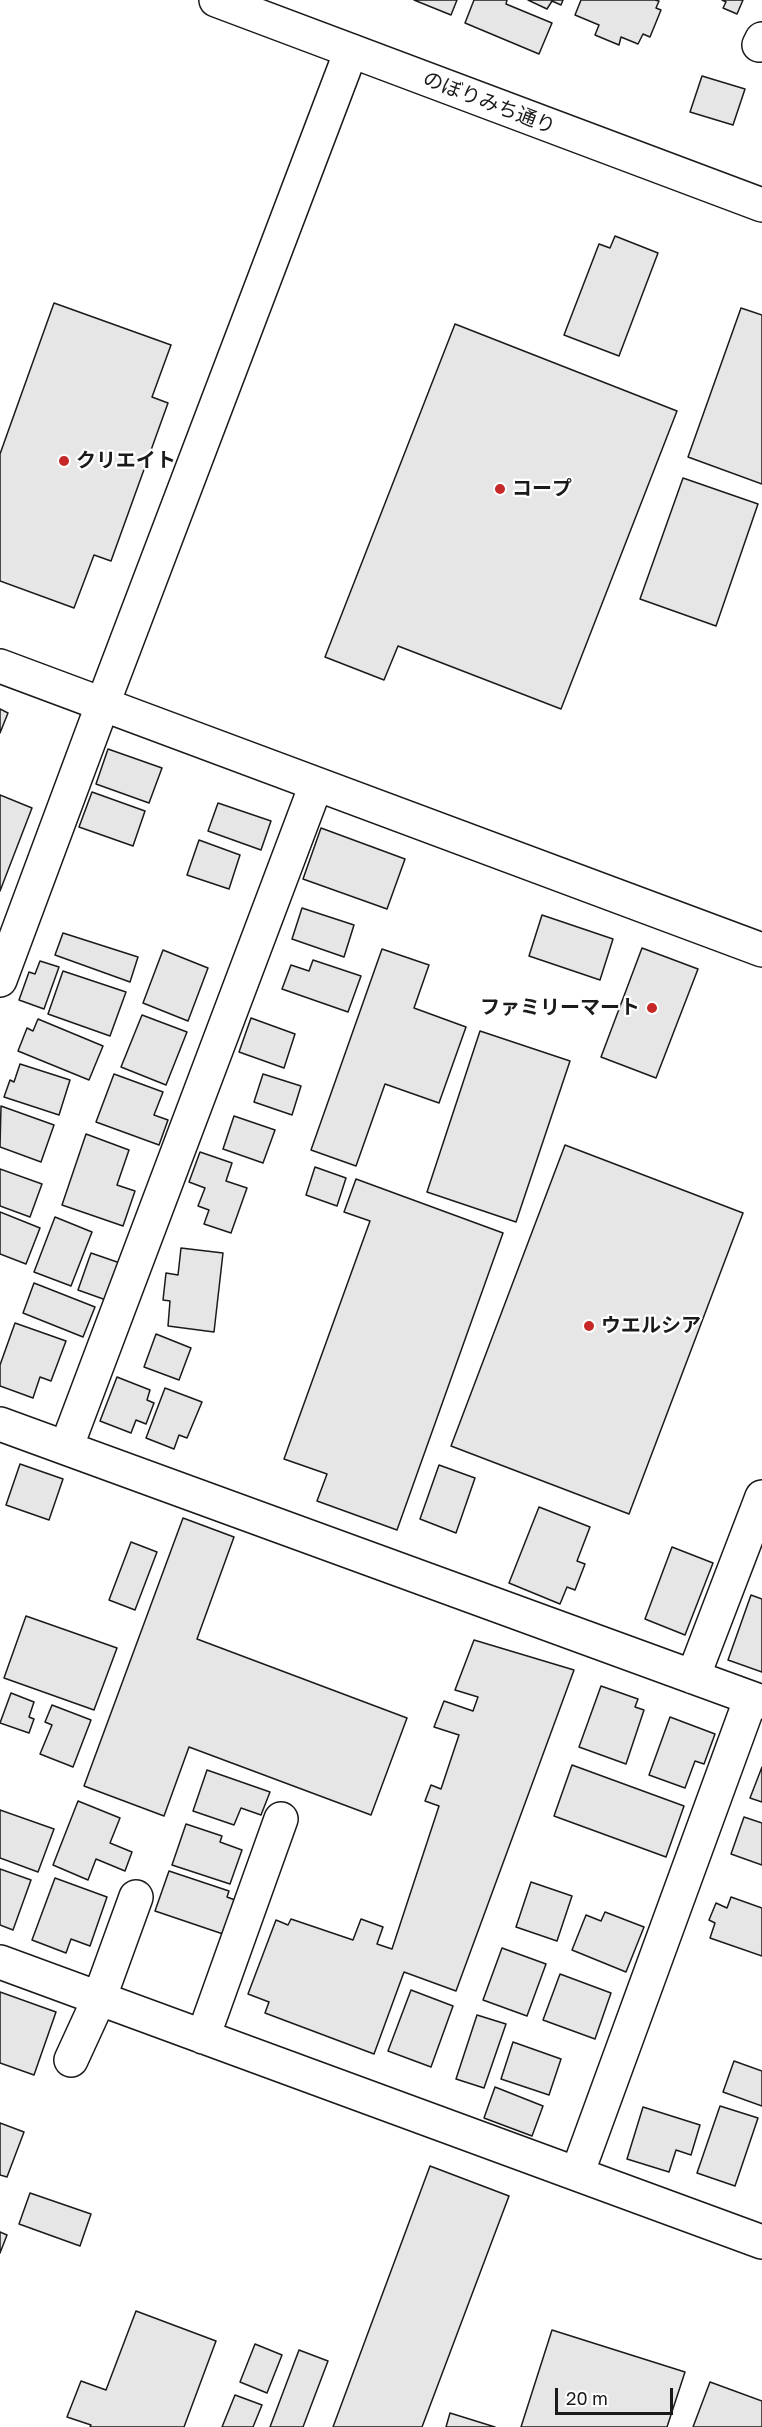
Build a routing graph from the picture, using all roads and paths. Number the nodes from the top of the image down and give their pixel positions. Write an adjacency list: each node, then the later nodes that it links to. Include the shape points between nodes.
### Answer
1 (216, 0): 2 (street, のぼりみち通り)
2 (351, 51): 3 (street, のぼりみち通り); 5 (street)
3 (762, 205)
4 (0, 666): 5 (street)
5 (102, 706): 6 (street); 8 (street)
6 (316, 785): 7 (street); 10 (street)
7 (762, 950)
8 (0, 980)
9 (0, 1424): 10 (street)
10 (66, 1448): 12 (street)
11 (762, 1497): 12 (street)
12 (693, 1677): 13 (street)
13 (757, 1700): 20 (street)
14 (281, 1819): 18 (street)
15 (136, 1897): 17 (street)
16 (0, 1962): 17 (street)
17 (99, 1999): 18 (street); 19 (street)
18 (202, 2037): 20 (street)
19 (72, 2060)
20 (578, 2174): 21 (street)
21 (762, 2241)

